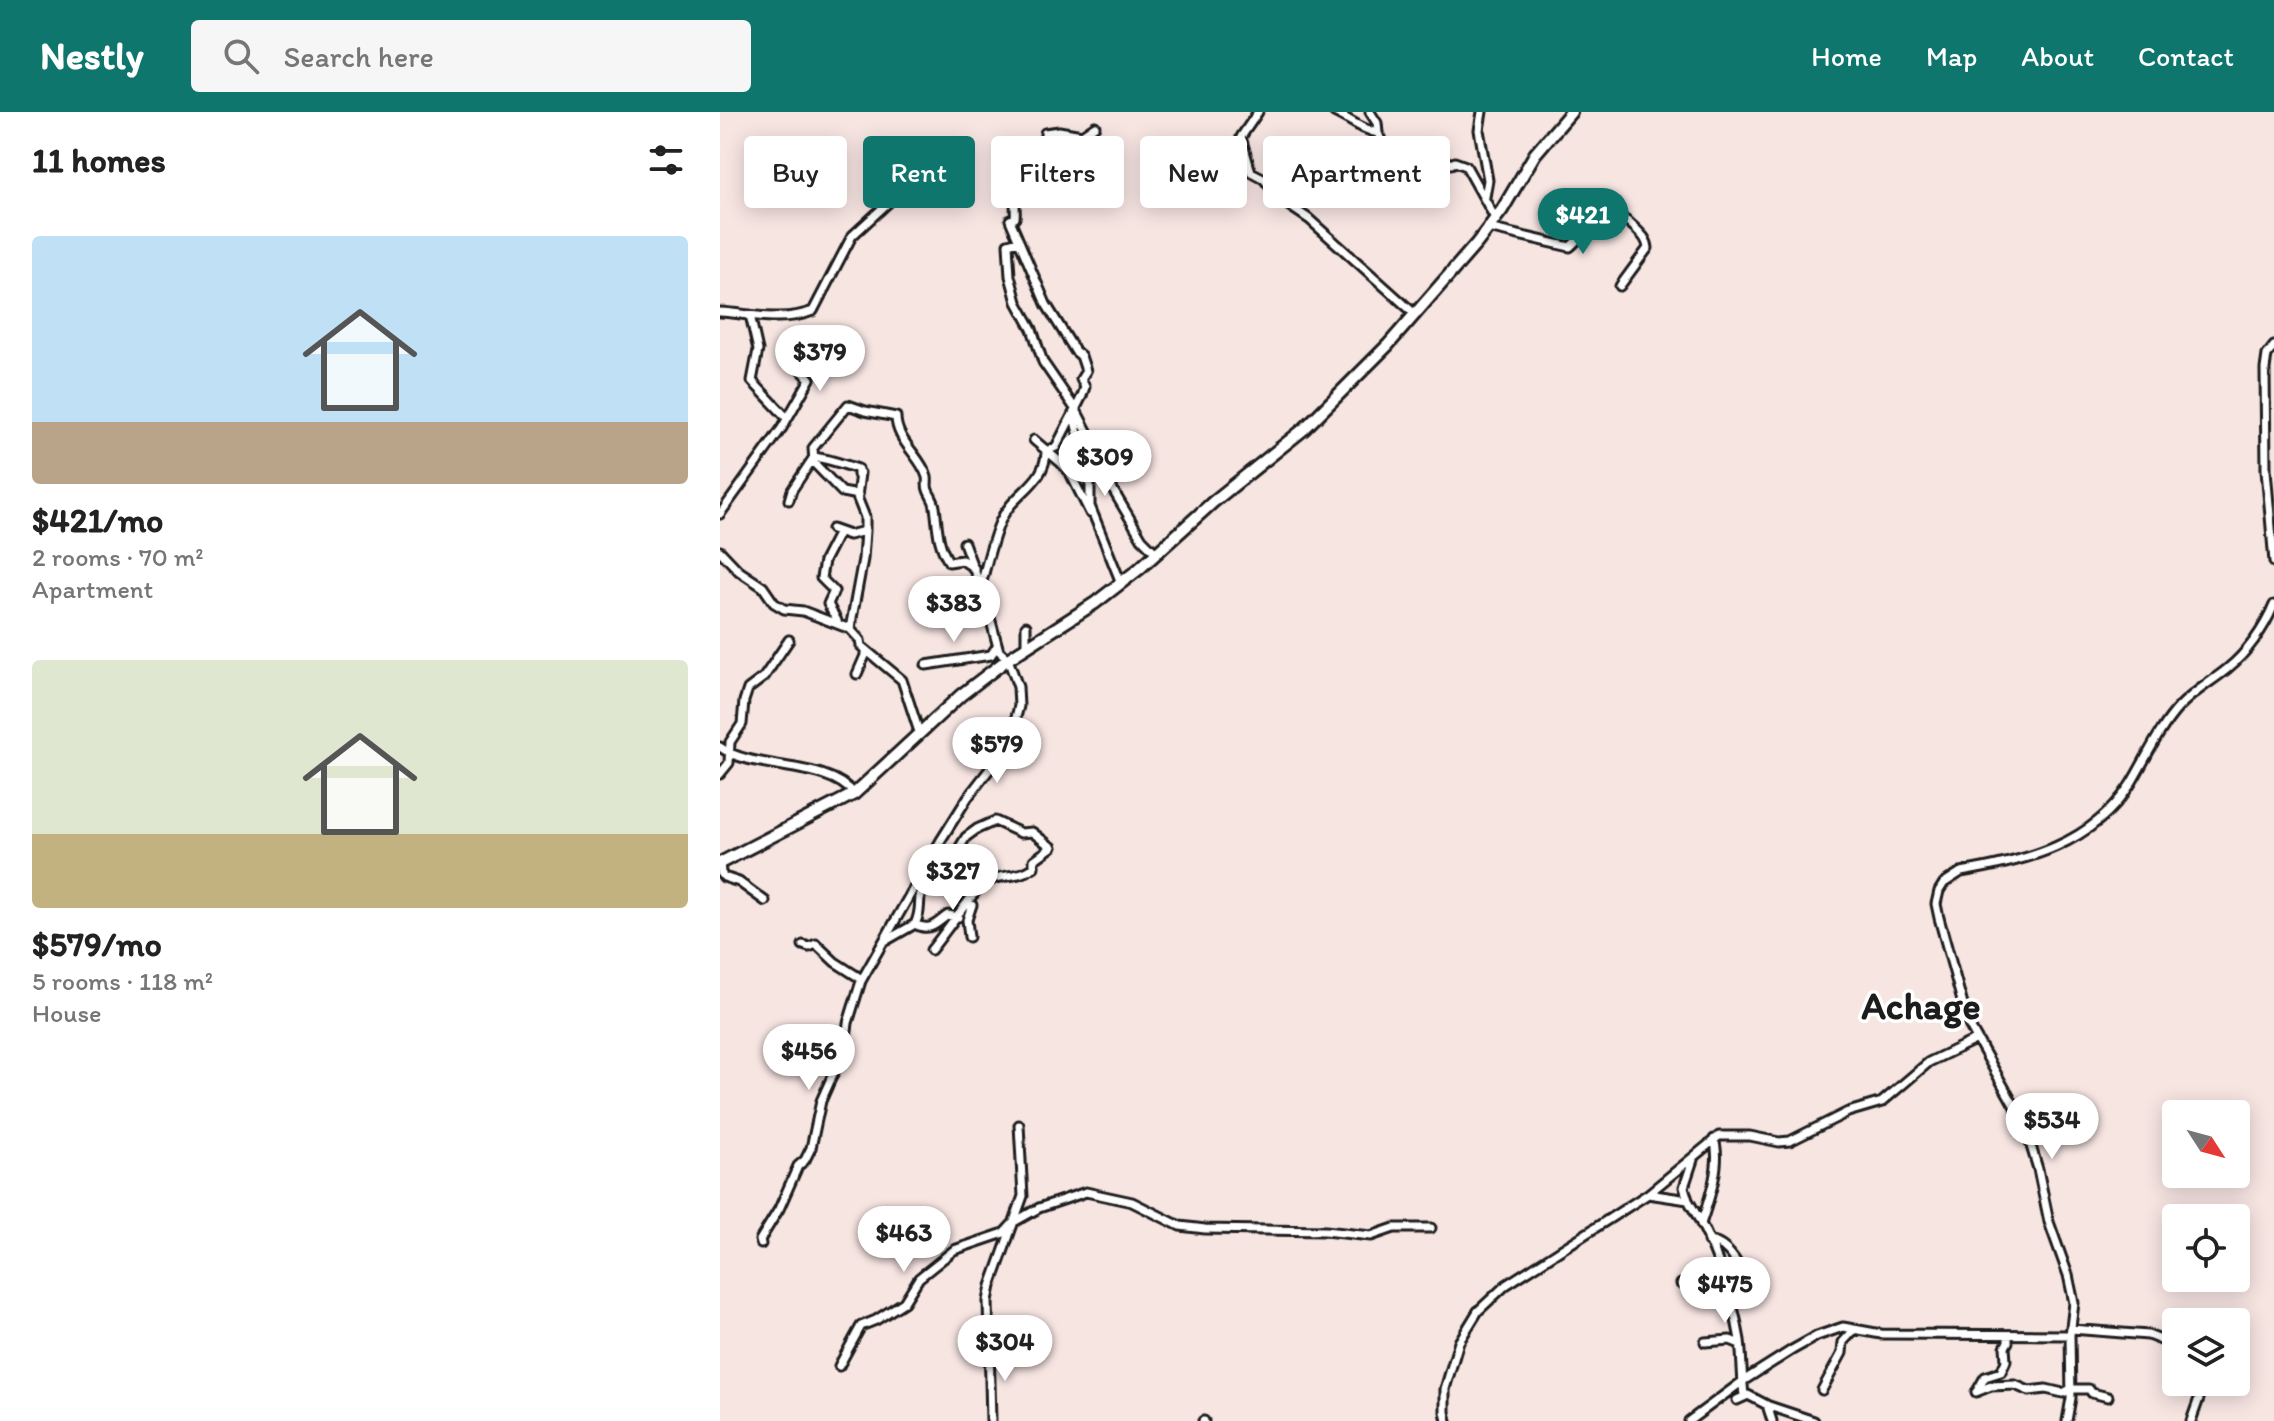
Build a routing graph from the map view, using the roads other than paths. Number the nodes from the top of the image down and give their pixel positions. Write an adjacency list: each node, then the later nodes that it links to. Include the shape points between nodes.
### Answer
1 (1258, 112): 17 (street, via 1241,137 1251,172)
2 (1334, 112): 7 (street, via 1364,131)
3 (1370, 112): 7 (street)
4 (1482, 112): 10 (street)
5 (1571, 112): 12 (street, via 1535,154)
6 (1095, 126): 14 (street, via 1082,135 1045,133 1046,149 1014,202 1015,218 1010,220)
7 (1378, 133): 8 (street)
8 (1379, 136)
9 (1450, 163): 10 (street, via 1466,166)
10 (1485, 197): 12 (street)
11 (883, 208): 18 (street, via 852,236 813,311 790,317)
12 (1495, 218): 13 (street)
13 (1488, 228): 15 (street, via 1570,247 1603,217 1623,216 1647,239 1648,248); 17 (street)
14 (1019, 241): 21 (street, via 1046,304 1086,371); 21 (street, via 1008,244 1007,256 1017,302 1043,362)
15 (1620, 286)
16 (720, 312): 18 (street)
17 (1415, 314): 33 (street, via 1304,429)
18 (750, 315): 22 (street, via 758,350 752,381)
19 (2274, 346): 34 (street, via 2265,369)
20 (792, 355): 22 (street, via 810,379)
21 (1075, 414): 24 (street, via 1056,447); 29 (street, via 1073,424 1090,481 1090,506); 33 (street, via 1113,490)
22 (787, 418): 28 (street)
23 (1034, 440): 24 (street)
24 (1046, 451): 29 (street, via 1070,473); 37 (street, via 1043,469 1000,522)
25 (814, 457): 26 (street, via 842,492); 26 (street, via 858,469); 27 (street); 35 (street, via 813,448 848,405 896,417 900,436 922,461 941,549 949,562 962,560)
26 (858, 495): 30 (street)
27 (789, 500)
28 (720, 514)
29 (1099, 528): 36 (street)
30 (865, 531): 39 (street, via 849,535 836,530 824,561 821,578 834,591 828,604); 41 (street)
31 (964, 543): 35 (street)
32 (720, 551): 41 (street, via 784,609)
33 (1156, 553): 36 (street)
34 (2274, 562)
35 (974, 568): 37 (street)
36 (1121, 583): 44 (street)
37 (980, 589): 43 (street)
38 (2274, 605): 66 (street, via 2240,657 2171,716 2107,814 2062,845 1961,872 1944,883 1937,898 1939,918)
39 (837, 621)
40 (1026, 626): 44 (street)
41 (850, 629): 45 (street)
42 (789, 640): 51 (street, via 764,677 748,689 742,724)
43 (997, 646): 46 (street); 47 (street, via 991,655)
44 (1026, 648): 46 (street)
45 (867, 651): 48 (street); 49 (street, via 902,680)
46 (1008, 659): 49 (street); 62 (street, via 1018,687 1015,721)
47 (926, 665)
48 (857, 674)
49 (919, 732): 53 (street)
50 (720, 747): 51 (street)
51 (728, 753): 52 (street, via 729,763); 53 (street, via 798,768)
52 (720, 774)
53 (854, 794): 55 (street)
54 (955, 855): 57 (street, via 969,861 977,874); 57 (street, via 966,837 995,821 1021,833 1032,832 1052,847 1027,872 987,880); 60 (street, via 926,873)
55 (720, 862): 56 (street)
56 (720, 873): 58 (street)
57 (975, 889): 59 (street); 61 (street, via 967,920)
58 (765, 901)
59 (958, 917): 60 (street, via 948,915 930,928); 64 (street)
60 (915, 924): 62 (street)
61 (969, 937)
62 (884, 941): 65 (street)
63 (803, 945): 65 (street, via 816,944)
64 (931, 950)
65 (861, 981): 76 (street, via 811,1148)
66 (1975, 1040): 68 (street, via 1929,1062 1882,1102 1843,1114 1799,1137 1779,1142 1734,1135); 81 (street, via 2024,1123 2071,1289)
67 (1019, 1125): 72 (street, via 1023,1196)
68 (1714, 1139): 69 (street); 73 (street, via 1714,1174)
69 (1695, 1156): 70 (street); 71 (street, via 1684,1187)
70 (1648, 1194): 71 (street); 94 (street, via 1543,1259 1478,1311 1448,1375)
71 (1688, 1200): 73 (street)
72 (1014, 1222): 74 (street, via 1086,1192 1132,1202 1180,1226 1371,1236 1394,1228); 86 (street, via 1004,1233 954,1250 919,1278 904,1302 861,1326); 93 (street, via 988,1301)
73 (1701, 1224): 75 (street)
74 (1431, 1228)
75 (1708, 1241): 77 (street, via 1728,1250); 78 (street)
76 (761, 1244)
77 (1737, 1263)
78 (1722, 1273): 79 (street, via 1710,1283); 85 (street)
79 (1681, 1284)
80 (1854, 1330): 82 (street); 87 (street, via 1843,1327 1817,1336); 89 (street, via 1843,1342)
81 (2071, 1332): 82 (street); 83 (street, via 2148,1335); 88 (street)
82 (2008, 1335): 88 (street, via 2001,1372 1985,1377 1976,1392 2015,1385 2029,1391)
83 (2162, 1340)
84 (1705, 1342): 85 (street)
85 (1740, 1344): 87 (street)
86 (839, 1366)
87 (1743, 1381): 92 (street, via 1740,1398 1748,1395); 95 (street)
88 (2071, 1389): 91 (street); 98 (street)
89 (1822, 1390)
90 (2200, 1396): 99 (street)
91 (2108, 1397)
92 (1767, 1405): 96 (street); 97 (street)
93 (991, 1421)
94 (1447, 1421)
95 (1689, 1421)
96 (1772, 1421)
97 (1814, 1421)
98 (2067, 1421)
99 (2191, 1421)

